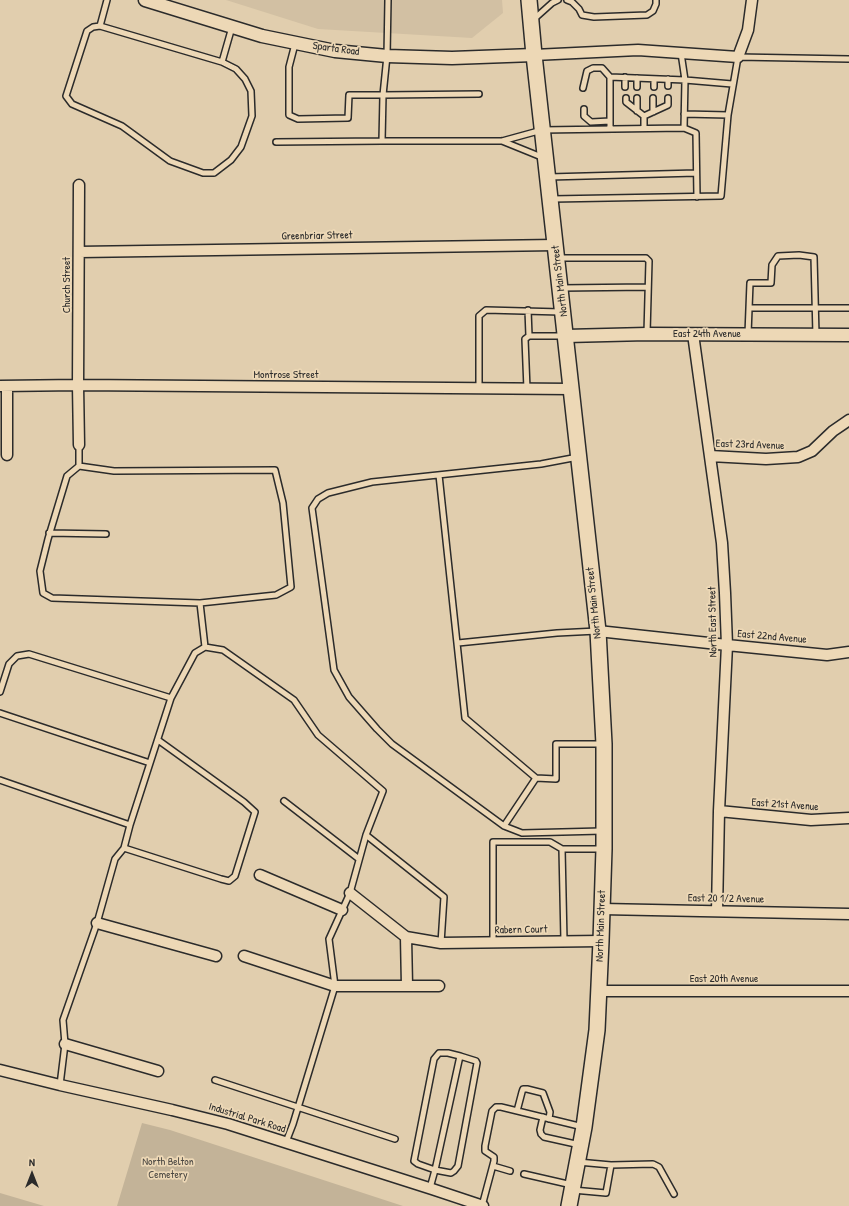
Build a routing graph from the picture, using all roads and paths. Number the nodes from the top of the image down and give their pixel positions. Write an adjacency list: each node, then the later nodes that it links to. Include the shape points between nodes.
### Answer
1 (107, 0): 11 (lane)
2 (145, 0): 12 (street, Sparta Road)
3 (388, 0): 16 (lane)
4 (530, 0): 10 (main road, North Main Street)
5 (558, 0): 10 (lane)
6 (567, 0): 9 (lane)
7 (656, 0): 9 (lane, via 653,11 647,15 594,17 582,15)
8 (752, 0): 17 (street, via 748,30)
9 (576, 3)
10 (531, 22): 15 (main road, North Main Street)
11 (100, 26): 19 (lane); 19 (lane, via 88,31 66,96 72,104 122,126 170,161 203,173 214,173 231,160 241,148 252,116 251,91 245,79 236,69)
12 (232, 26): 13 (street, Sparta Road); 19 (lane)
13 (296, 43): 16 (street, Sparta Road, via 335,51); 33 (lane, via 289,67 289,115 298,118 348,118 349,95)
14 (681, 53): 15 (street, via 638,50); 17 (street); 25 (lane)
15 (534, 55): 16 (street, Sparta Road, via 452,58); 48 (main road, North Main Street)
16 (387, 56): 33 (lane)
17 (738, 57): 18 (lane); 26 (lane)
18 (849, 59)
19 (222, 62)
20 (610, 76): 21 (lane); 31 (lane, via 602,68 586,71); 44 (lane)
21 (625, 77): 22 (lane); 28 (lane)
22 (637, 78): 23 (lane); 29 (lane)
23 (654, 78): 24 (lane); 30 (lane)
24 (668, 79): 25 (lane); 27 (lane)
25 (685, 80): 26 (lane); 41 (lane)
26 (732, 84): 42 (lane)
27 (668, 86)
28 (625, 87)
29 (637, 87)
30 (654, 87)
31 (583, 88)
32 (479, 94): 33 (lane)
33 (383, 95): 49 (lane)
34 (626, 98): 39 (lane, via 626,102)
35 (637, 98): 39 (lane)
36 (653, 98): 40 (lane)
37 (668, 98): 40 (lane, via 668,105)
38 (584, 109): 44 (lane, via 584,116 591,122)
39 (637, 111): 43 (lane)
40 (653, 112): 43 (lane)
41 (684, 114): 42 (lane); 47 (lane)
42 (728, 115): 56 (lane, via 721,196)
43 (644, 116): 46 (lane)
44 (610, 121): 45 (lane)
45 (610, 128): 46 (lane); 48 (lane)
46 (644, 128): 47 (lane)
47 (684, 128): 53 (lane, via 696,133)
48 (542, 130): 50 (lane); 52 (main road, North Main Street)
49 (382, 140): 50 (lane); 51 (lane)
50 (502, 140): 52 (lane)
51 (276, 142)
52 (546, 159): 54 (main road, North Main Street)
53 (696, 173): 54 (lane); 56 (lane)
54 (548, 177): 57 (main road, North Main Street)
55 (79, 185): 59 (street, Church Street)
56 (697, 197): 57 (lane)
57 (550, 199): 58 (main road, North Main Street)
58 (556, 251): 59 (street, Greenbriar Street); 60 (lane, via 646,258 649,261); 61 (main road, North Main Street)
59 (79, 252): 74 (street, Church Street)
60 (648, 287): 61 (lane); 67 (lane)
61 (560, 288): 66 (main road, North Main Street)
62 (749, 308): 63 (lane); 63 (lane, via 750,283 771,283 772,265 778,256 799,255 814,257); 69 (lane)
63 (816, 308): 64 (lane); 70 (lane)
64 (849, 308)
65 (528, 310): 66 (lane); 72 (lane); 76 (lane, via 486,310 479,316)
66 (563, 312): 73 (main road, North Main Street)
67 (648, 334): 68 (street, East 24th Avenue); 73 (street, East 24th Avenue)
68 (693, 334): 69 (street, East 24th Avenue); 82 (street, North East Street)
69 (748, 334): 70 (street, East 24th Avenue)
70 (816, 335): 71 (street, East 24th Avenue)
71 (849, 335)
72 (529, 336): 73 (lane); 77 (lane, via 525,339)
73 (566, 336): 78 (main road, North Main Street)
74 (78, 385): 75 (street, Montrose Street); 76 (street, Montrose Street); 80 (street, Church Street)
75 (4, 386): 81 (street)
76 (479, 388): 77 (street, Montrose Street)
77 (527, 389): 78 (street, Montrose Street)
78 (572, 389): 83 (main road, North Main Street)
79 (849, 420): 82 (street, East 23rd Avenue, via 833,431 812,452 798,457 766,459)
80 (79, 445): 84 (lane)
81 (7, 455)
82 (710, 456): 91 (street, North East Street, via 722,543)
83 (579, 457): 85 (lane, via 541,464); 89 (main road, North Main Street)
84 (79, 466): 86 (lane, via 68,476); 88 (lane, via 114,472 275,470 283,503 291,587 276,595)
85 (439, 475): 90 (lane); 106 (lane, via 372,482 328,493 318,499 312,508 334,670 349,697 392,744)
86 (49, 533): 87 (lane); 88 (lane, via 40,571 42,593 52,598)
87 (106, 534)
88 (200, 603): 92 (lane)
89 (598, 631): 90 (lane); 91 (street, East 22nd Avenue); 98 (main road, North Main Street)
90 (458, 643): 100 (lane, via 465,718)
91 (727, 645): 93 (street, East 22nd Avenue, via 827,655); 103 (street, North East Street)
92 (205, 647): 95 (lane, via 195,653); 108 (lane, via 223,650 294,700 318,735 383,791)
93 (849, 652)
94 (0, 692): 95 (lane, via 9,664 17,656 29,654)
95 (172, 698): 97 (lane)
96 (0, 713): 99 (lane)
97 (158, 740): 99 (lane); 109 (lane, via 244,802 255,812 253,819 235,876 229,881)
98 (604, 744): 100 (lane, via 556,744 556,780); 107 (main road, North Main Street)
99 (150, 763): 105 (lane)
100 (536, 778): 106 (lane)
101 (0, 780): 105 (lane)
102 (284, 801): 112 (lane)
103 (719, 811): 104 (street, East 21st Avenue, via 811,820); 117 (street, North East Street)
104 (849, 818)
105 (130, 825): 109 (lane)
106 (504, 826): 107 (lane, via 522,833)
107 (605, 831): 111 (main road, North Main Street)
108 (366, 835): 112 (lane); 124 (lane, via 444,897)
109 (124, 848): 119 (lane, via 115,859)
110 (562, 849): 111 (lane); 122 (lane, via 550,842 493,842); 123 (lane)
111 (604, 849): 115 (main road, North Main Street)
112 (359, 859): 114 (lane)
113 (260, 875): 116 (street)
114 (350, 893): 116 (lane); 120 (street)
115 (602, 909): 117 (street, East 20 1/2 Avenue); 121 (main road, North Main Street)
116 (342, 910): 127 (lane, via 329,939)
117 (717, 911): 118 (street, East 20 1/2 Avenue)
118 (849, 914)
119 (97, 923): 125 (street); 132 (lane, via 63,1020)
120 (406, 937): 124 (street, Rabern Court); 128 (street)
121 (601, 941): 123 (street, Rabern Court); 130 (main road, North Main Street)
122 (493, 942): 123 (street, Rabern Court); 124 (street, Rabern Court)
123 (564, 942)
124 (441, 943)
125 (216, 956)
126 (244, 956): 127 (street)
127 (335, 986): 128 (street); 138 (lane)
128 (407, 986): 129 (street)
129 (439, 986)
130 (599, 991): 131 (street, East 20th Avenue); 142 (main road, North Main Street, via 594,1056)
131 (849, 991)
132 (65, 1044): 135 (street); 137 (lane)
133 (460, 1056): 149 (lane); 149 (lane, via 477,1063 458,1166 451,1173); 149 (lane, via 439,1053 434,1058 414,1161)
134 (0, 1070): 137 (street, Industrial Park Road)
135 (158, 1071)
136 (215, 1080): 138 (lane)
137 (60, 1086): 144 (street, Industrial Park Road, via 185,1113)
138 (298, 1108): 143 (lane); 144 (lane)
139 (517, 1111): 140 (lane); 141 (lane, via 523,1089 527,1088 543,1094 550,1112); 147 (lane, via 501,1107 496,1107 492,1111 485,1151 494,1157)
140 (543, 1117): 141 (lane); 145 (lane, via 540,1130 544,1137)
141 (549, 1118): 142 (lane)
142 (584, 1127): 145 (main road, North Main Street)
143 (395, 1139)
144 (286, 1142): 152 (street, Industrial Park Road)
145 (581, 1145): 146 (main road, North Main Street)
146 (578, 1162): 148 (lane); 153 (main road, North Main Street)
147 (493, 1166): 150 (lane); 155 (lane)
148 (611, 1166): 153 (lane, via 606,1193); 154 (lane, via 653,1164 658,1167)
149 (435, 1170): 152 (lane)
150 (510, 1171)
151 (524, 1174): 153 (lane)
152 (430, 1188): 155 (street, Industrial Park Road)
153 (573, 1188): 156 (main road, North Main Street)
154 (674, 1194)
155 (482, 1206)
156 (569, 1206)

